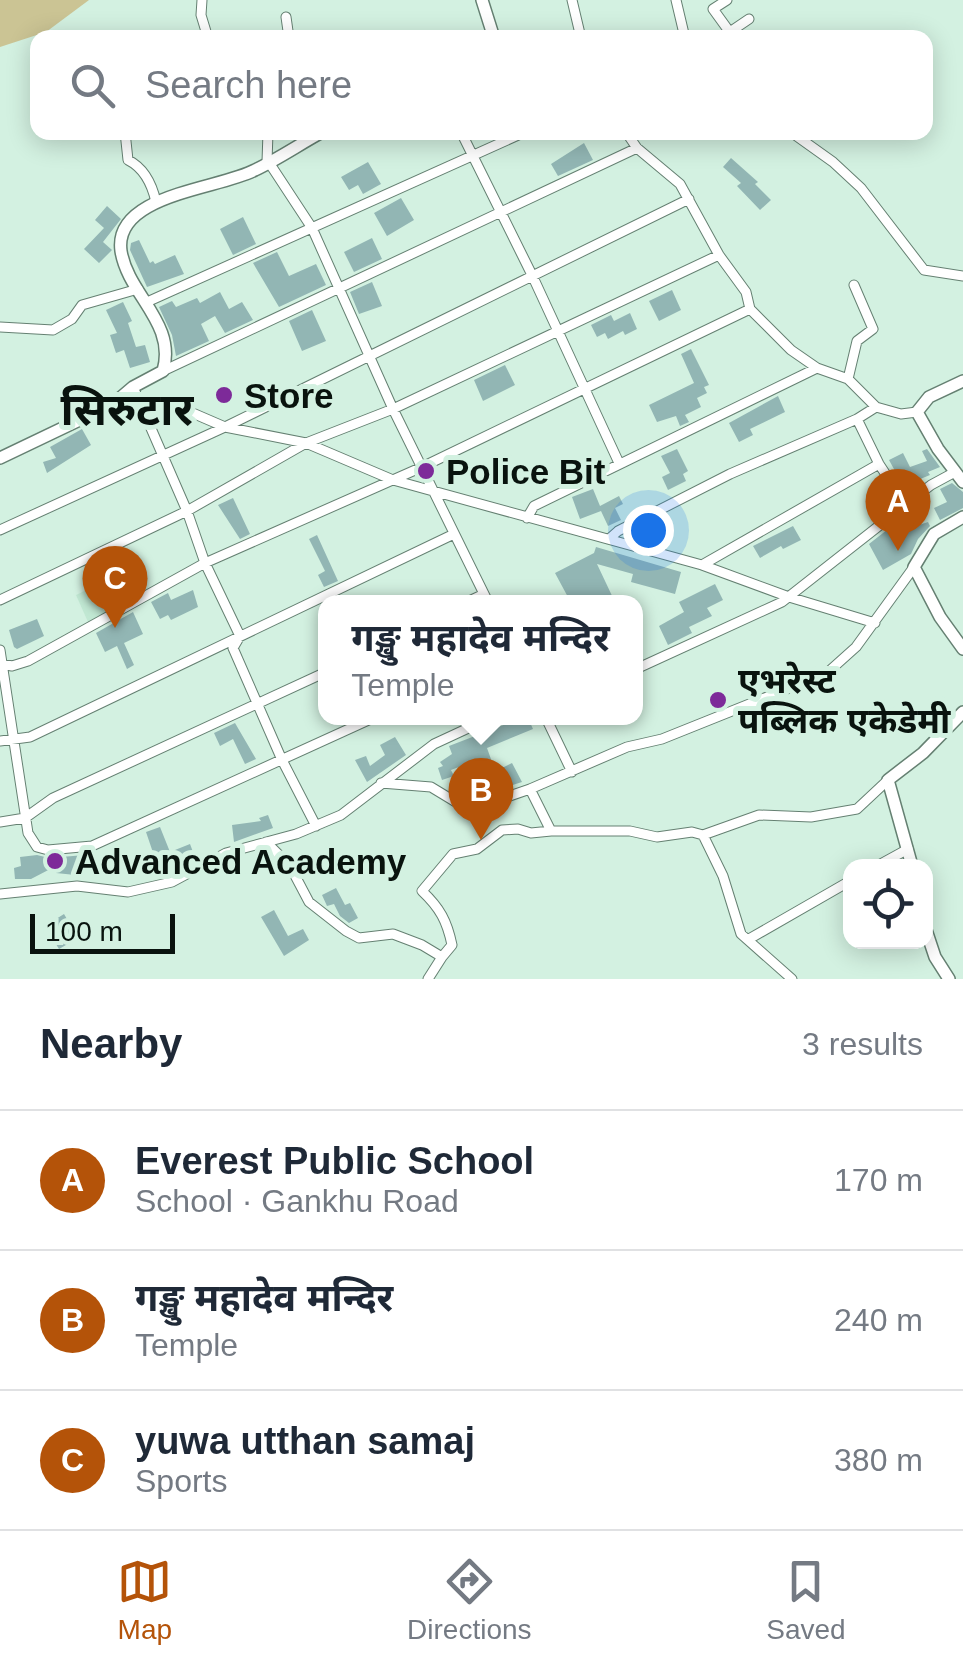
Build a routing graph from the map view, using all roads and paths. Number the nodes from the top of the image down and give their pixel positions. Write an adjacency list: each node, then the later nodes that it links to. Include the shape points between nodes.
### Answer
1 (202, 0): 8 (street)
2 (482, 0): 10 (street)
3 (572, 0): 11 (street)
4 (676, 0): 12 (street)
5 (727, 0): 13 (street, via 713,9)
6 (286, 17): 9 (street)
7 (749, 20): 14 (street)
8 (206, 30)
9 (288, 30)
10 (491, 30)
11 (579, 30)
12 (684, 30)
13 (725, 30)
14 (736, 30)
15 (126, 140): 26 (street, via 128,160 147,178)
16 (268, 140): 24 (street)
17 (307, 140): 24 (street)
18 (465, 140): 23 (street)
19 (508, 140): 23 (street)
20 (632, 140): 22 (street)
21 (801, 140): 31 (street, via 862,188 924,270)
22 (637, 148): 25 (street); 27 (street)
23 (472, 157): 27 (street); 28 (street)
24 (268, 161): 26 (street); 28 (street)
25 (689, 199): 29 (street); 30 (street)
26 (156, 202): 33 (street, via 123,232 120,248)
27 (500, 214): 30 (street); 34 (street)
28 (312, 228): 34 (street); 35 (street)
29 (719, 256): 36 (street, via 746,292); 38 (street)
30 (532, 276): 38 (street); 39 (street)
31 (963, 276)
32 (854, 285): 42 (street, via 873,329 856,341)
33 (138, 290): 35 (street); 37 (street, via 82,305 53,330)
34 (339, 290): 39 (street); 41 (street)
35 (147, 302): 41 (street, via 163,336)
36 (750, 310): 40 (street); 45 (street)
37 (0, 327)
38 (557, 334): 45 (street); 48 (street)
39 (368, 355): 48 (street); 51 (street)
40 (817, 368): 42 (street); 55 (street)
41 (162, 371): 44 (street)
42 (848, 379): 47 (street)
43 (963, 381): 49 (street, via 929,397)
44 (133, 386): 46 (street); 54 (street, via 113,404)
45 (585, 390): 55 (street); 57 (street)
46 (140, 399): 51 (street, via 174,404); 53 (street)
47 (876, 407): 49 (street); 50 (street)
48 (393, 409): 52 (street); 57 (street)
49 (917, 412): 58 (street)
50 (858, 419): 56 (street); 67 (street, via 730,474)
51 (225, 427): 52 (street); 53 (street)
52 (306, 443): 59 (street); 62 (street)
53 (164, 456): 62 (street); 65 (street)
54 (0, 458)
55 (619, 464): 64 (street, via 534,506)
56 (879, 464): 61 (street); 69 (street)
57 (422, 467): 59 (street); 60 (street)
58 (959, 477): 61 (street, via 931,484)
59 (393, 480): 60 (street); 68 (street)
60 (432, 488): 64 (street); 66 (street)
61 (906, 505): 73 (street)
62 (187, 512): 68 (street); 75 (street)
63 (963, 516): 70 (street, via 934,534)
64 (526, 518): 67 (street)
65 (0, 530)
66 (454, 534): 71 (street); 72 (street)
67 (610, 539): 69 (street)
68 (205, 562): 77 (street); 80 (street, via 28,661)
69 (702, 565): 73 (street)
70 (914, 567): 76 (street); 79 (street)
71 (326, 595)
72 (484, 595)
73 (789, 597): 76 (street); 81 (street)
74 (318, 599): 77 (street)
75 (0, 600)
76 (875, 623): 91 (street, via 843,661 806,684)
77 (240, 636): 83 (street, via 233,648); 88 (street)
78 (0, 650): 80 (street)
79 (963, 650)
80 (2, 664): 88 (street)
81 (643, 666)
82 (318, 676): 83 (street)
83 (259, 706): 90 (street); 95 (street, via 53,798)
84 (963, 712): 92 (street)
85 (358, 725): 90 (street)
86 (475, 725): 93 (street, via 434,744)
87 (549, 725): 91 (street)
88 (14, 739): 89 (street); 95 (street)
89 (0, 741)
90 (282, 760): 95 (street, via 92,846 37,847); 97 (street)
91 (572, 772): 94 (street)
92 (888, 780): 99 (street, via 857,809 759,816); 101 (street)
93 (381, 783): 94 (street, via 431,787 469,810); 97 (street, via 341,816)
94 (530, 788): 98 (street)
95 (25, 818): 96 (street)
96 (0, 822)
97 (316, 826): 100 (street)
98 (551, 830): 99 (street); 108 (street, via 502,830 477,848 453,854 440,868 422,891 440,907 448,928 452,945)
99 (703, 835): 106 (street, via 741,934)
100 (266, 842): 105 (street, via 144,890 77,886); 108 (street, via 290,866 308,902 346,931 359,938 393,934)
101 (908, 849): 102 (street); 103 (street)
102 (890, 859)
103 (910, 859)
104 (843, 885): 106 (street)
105 (0, 894)
106 (749, 939): 110 (street)
107 (933, 949): 111 (street)
108 (442, 957): 109 (street)
109 (428, 979)
110 (792, 979)
111 (949, 979)

